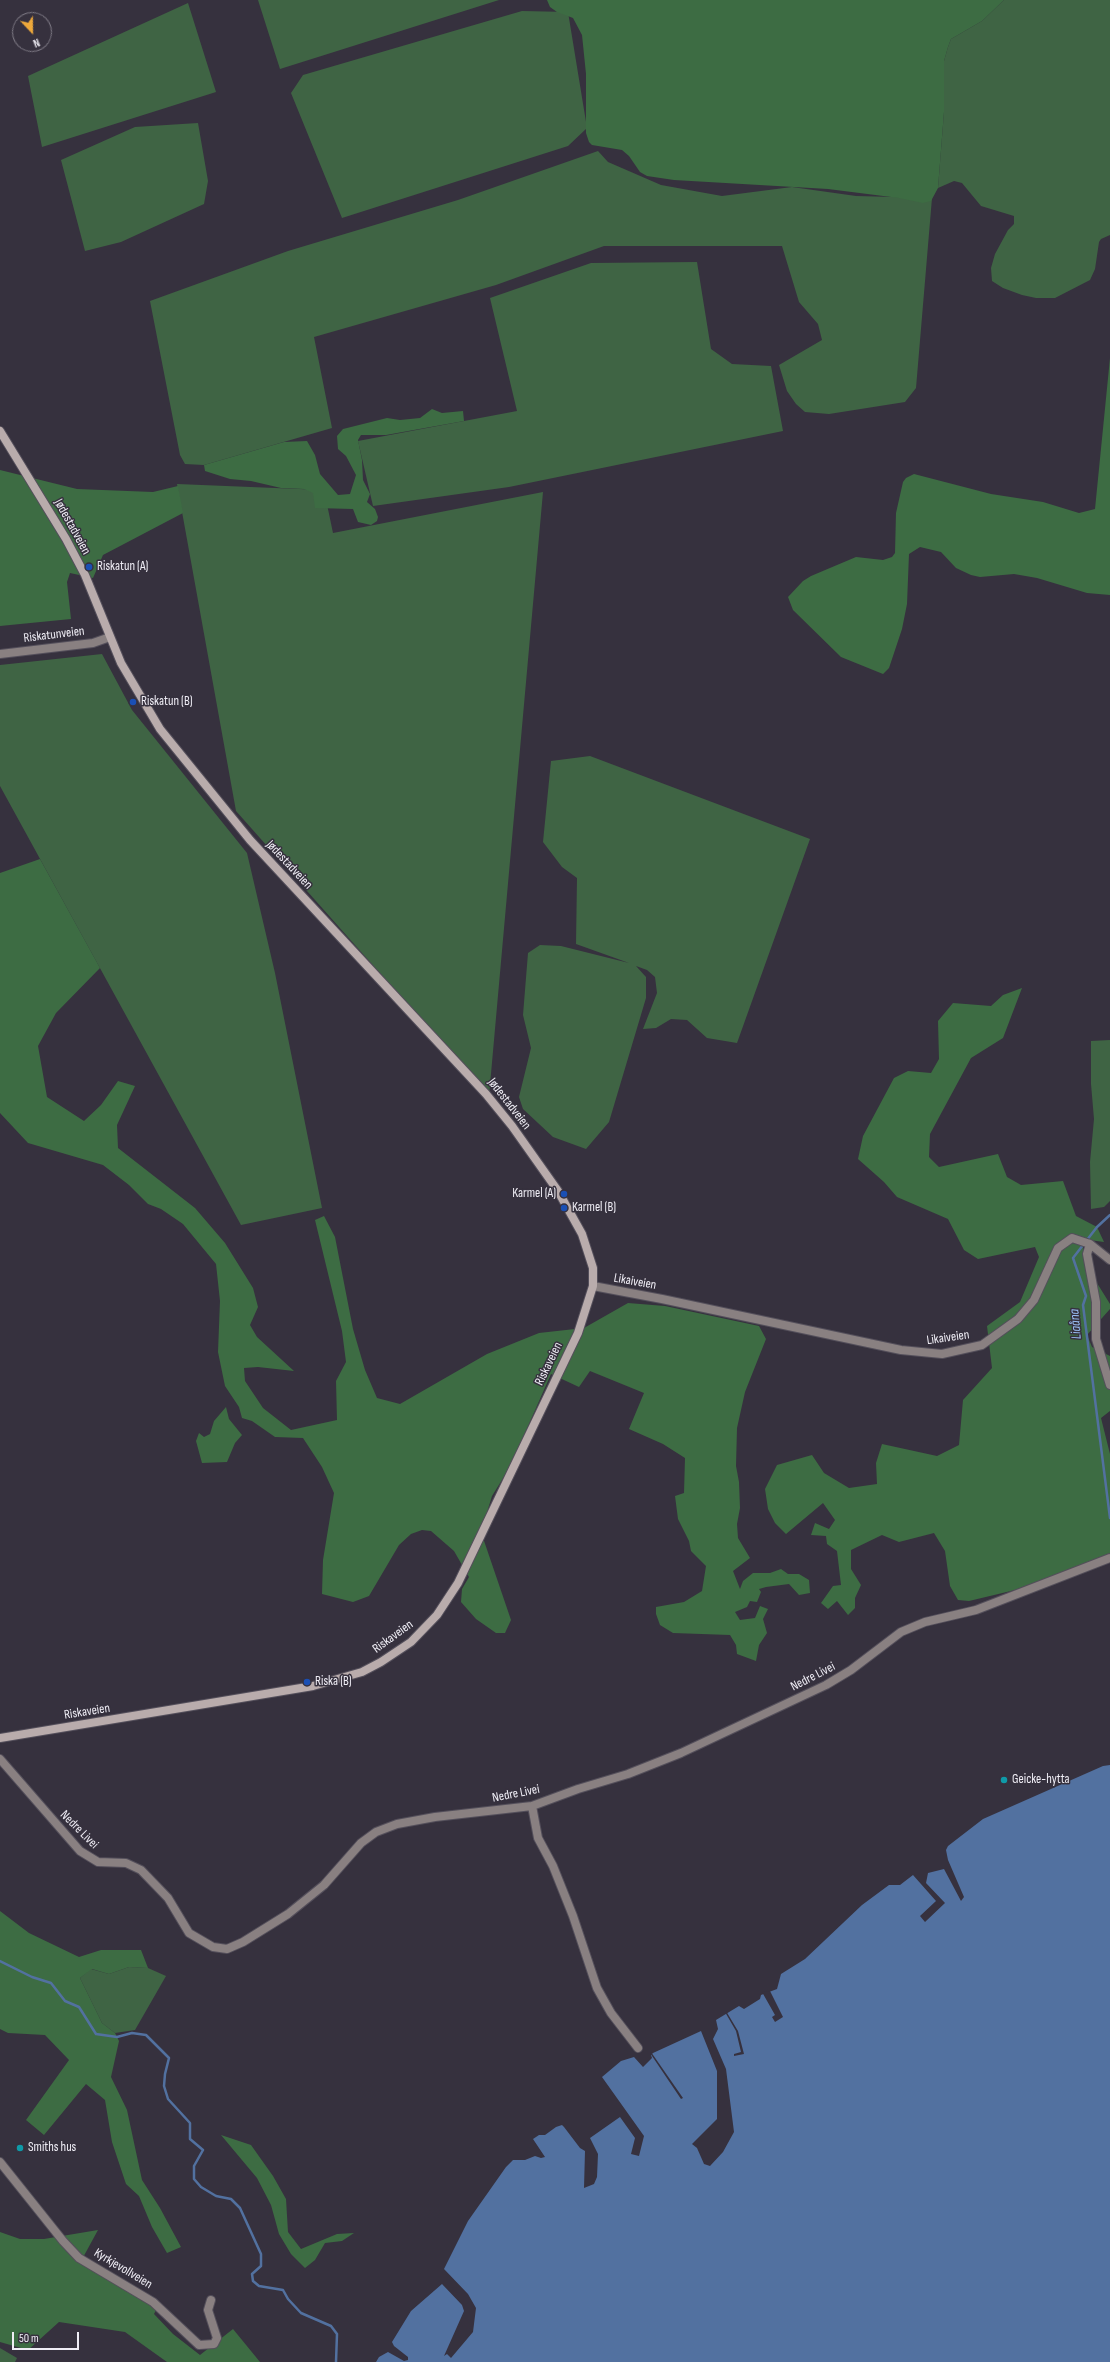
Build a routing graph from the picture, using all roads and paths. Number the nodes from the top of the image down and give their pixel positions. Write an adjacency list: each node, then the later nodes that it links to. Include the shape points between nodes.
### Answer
1 (0, 431): 2 (main road, Jødestadveien, via 66,539)
2 (110, 637): 3 (street, Riskatunveien, via 93,643); 6 (main road, Jødestadveien, via 124,670 143,703 210,793 283,876 475,1080 512,1126 554,1185 576,1222 592,1260)
3 (0, 654)
4 (1090, 1244): 5 (street); 6 (street, Likaiveien, via 1072,1238 1058,1248 1034,1300 1018,1319 997,1336 982,1345 942,1354 901,1350); 7 (street, via 1087,1254 1096,1302 1096,1339)
5 (1110, 1260)
6 (593, 1286): 9 (main road, Riskaveien, via 578,1333 458,1583 437,1615 411,1642 381,1662 330,1682)
7 (1110, 1385)
8 (1110, 1558): 11 (street, Nedre Livei, via 976,1610 925,1622 901,1632 851,1670 807,1694 655,1764)
9 (0, 1738)
10 (0, 1759): 11 (street, Nedre Livei, via 80,1851 98,1862 126,1864 142,1870 168,1898 189,1933 200,1941 223,1949 243,1942 288,1914 324,1885 362,1843 376,1832 435,1817)
11 (532, 1806): 12 (street, via 538,1838 553,1866 573,1916 597,1988 611,2013)
12 (638, 2048)
13 (0, 2162): 14 (street, Kyrkjevollveien, via 79,2258 154,2302 199,2345 214,2344 217,2338 208,2310)
14 (211, 2300)

